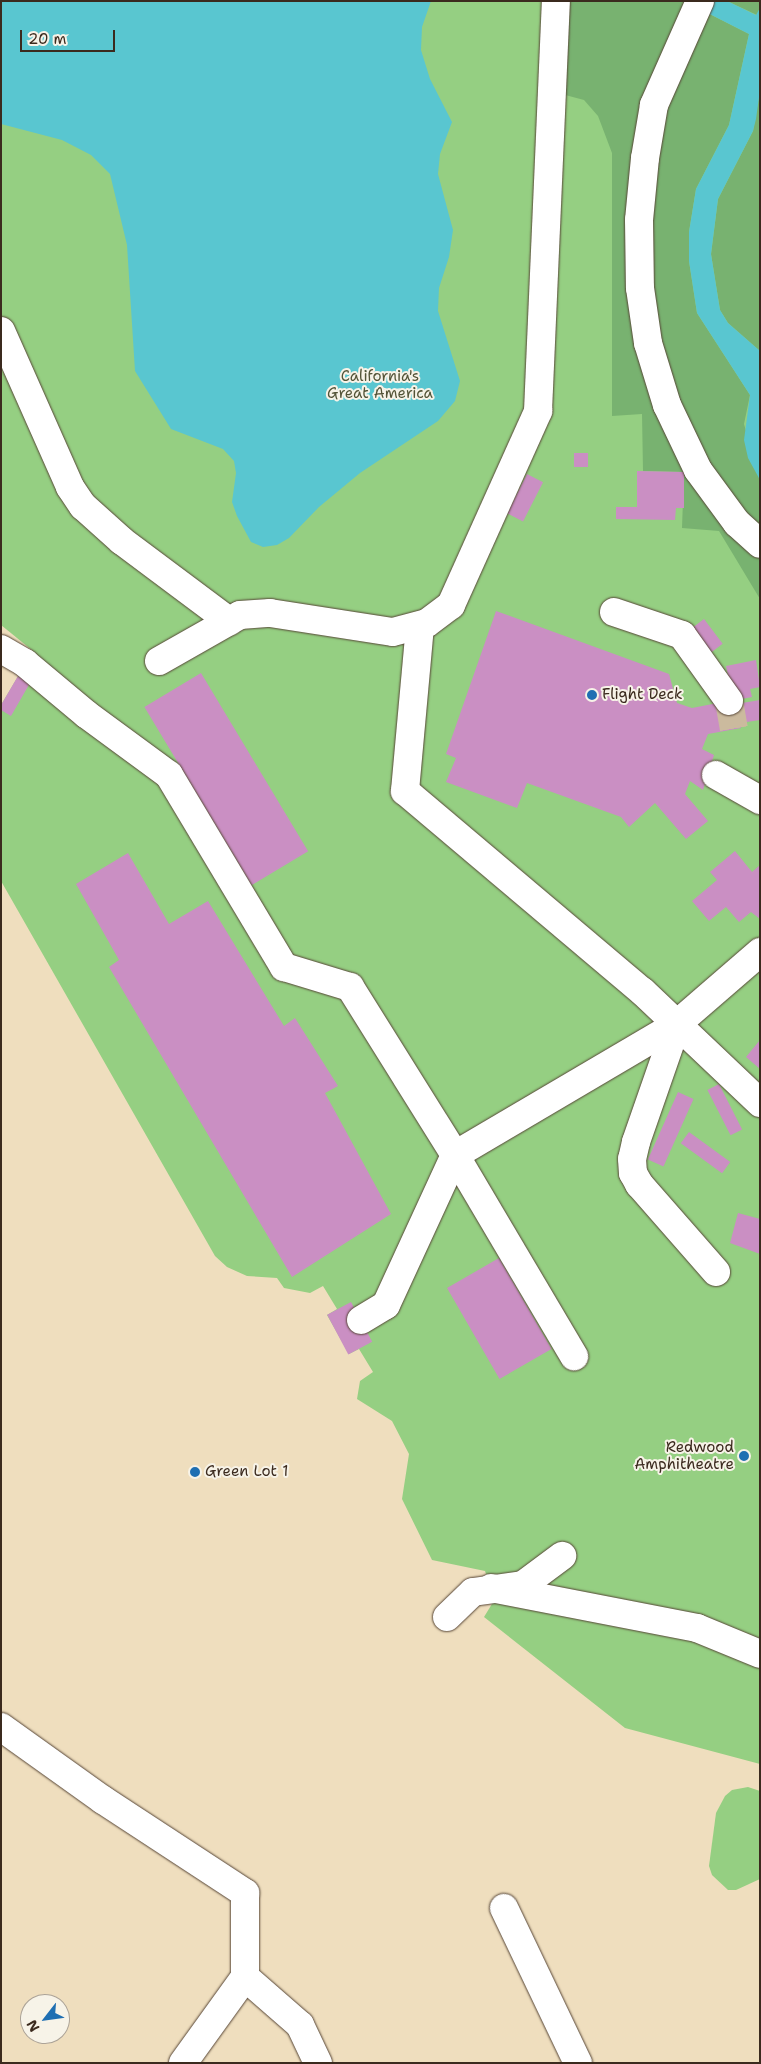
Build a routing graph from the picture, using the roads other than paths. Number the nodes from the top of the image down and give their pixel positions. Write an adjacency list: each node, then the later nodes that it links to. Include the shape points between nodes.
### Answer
1 (556, 1): 7 (street, via 538,411 450,605)
2 (700, 1): 4 (street, via 654,104 644,158 639,220 640,288 648,344 667,405 698,470 737,523)
3 (1, 331): 6 (street, via 70,487 83,506 122,541)
4 (760, 544)
5 (614, 612): 10 (street, via 682,636)
6 (229, 621): 7 (street, via 255,612 393,632); 9 (street)
7 (420, 626): 14 (street, via 404,791)
8 (1, 648): 16 (street, via 26,663 86,714 169,775 284,967 350,987)
9 (159, 662)
10 (729, 701)
11 (716, 775): 12 (street)
12 (760, 800)
13 (760, 952): 14 (street)
14 (677, 1024): 15 (street); 16 (street); 17 (street, via 636,1142 633,1173 644,1191)
15 (760, 1103)
16 (455, 1155): 18 (street, via 386,1305); 19 (street)
17 (716, 1272)
18 (360, 1320)
19 (574, 1356)
20 (562, 1556): 21 (street, via 523,1585)
21 (491, 1588): 22 (street, via 465,1596); 23 (street, via 697,1628)
22 (447, 1617)
23 (760, 1654)
24 (1, 1727): 26 (street, via 245,1893)
25 (504, 1908): 29 (street)
26 (245, 1977): 27 (street); 28 (street, via 300,2025)
27 (183, 2063)
28 (318, 2063)
29 (578, 2063)

